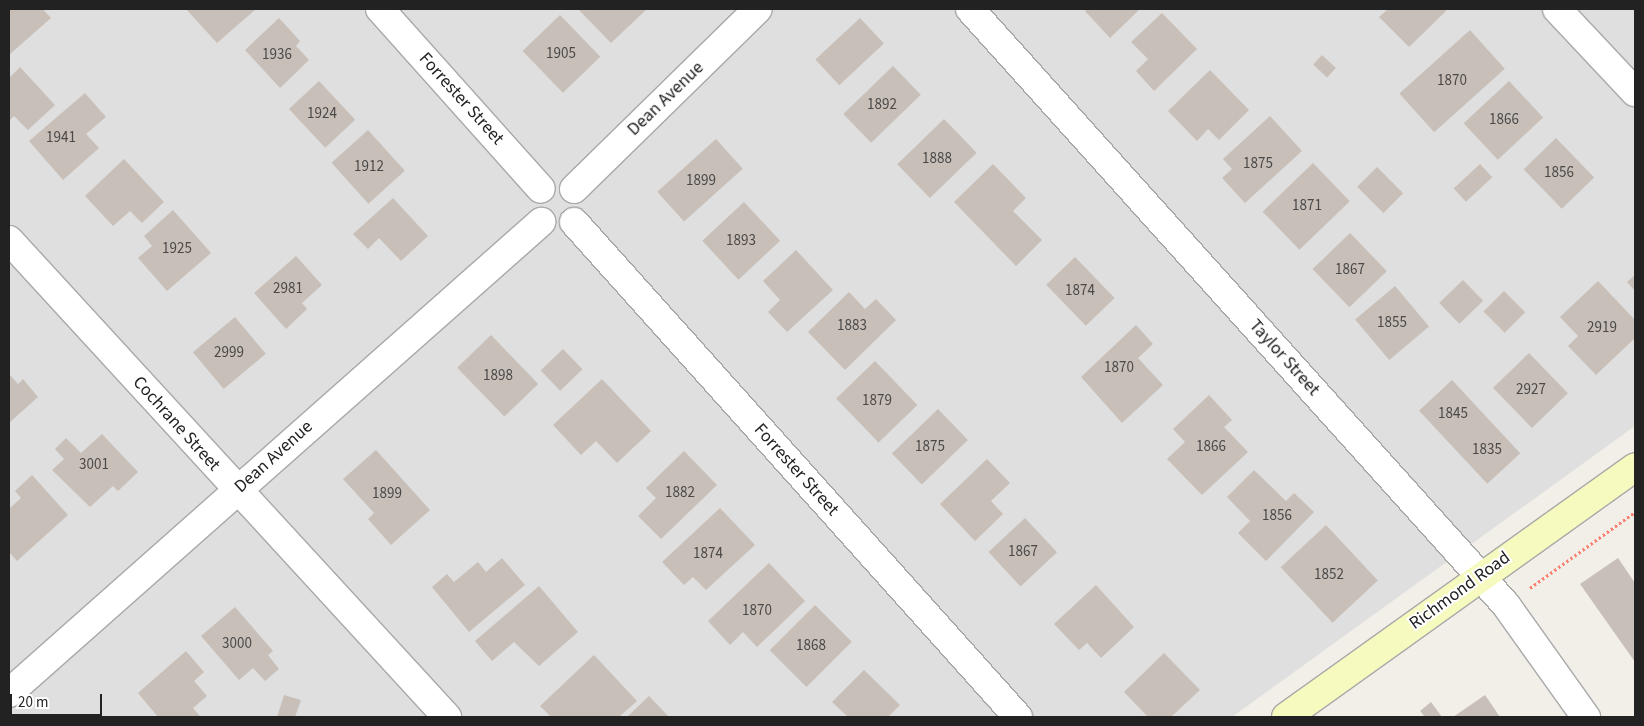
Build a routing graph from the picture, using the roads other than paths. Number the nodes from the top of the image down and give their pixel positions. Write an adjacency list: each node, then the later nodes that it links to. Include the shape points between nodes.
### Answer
1 (380, 9): 7 (street, Forrester Street)
2 (758, 9): 6 (street, Dean Avenue)
3 (970, 9): 13 (street, Taylor Street)
4 (1557, 9): 5 (street)
5 (1635, 92)
6 (574, 189): 7 (street, via 551,183); 9 (street, via 580,211)
7 (541, 190): 8 (street, via 535,212)
8 (541, 222): 9 (street, via 558,228); 12 (street, Dean Avenue)
9 (574, 222): 16 (street, Forrester Street)
10 (9, 240): 12 (street, Cochrane Street)
11 (1635, 467): 13 (main road, Richmond Road)
12 (237, 491): 14 (street, Dean Avenue); 15 (street, Cochrane Street)
13 (1480, 577): 17 (main road, Richmond Road); 18 (street, Taylor Street, via 1506,605)
14 (9, 693)
15 (448, 717)
16 (1018, 717)
17 (1286, 717)
18 (1586, 717)

